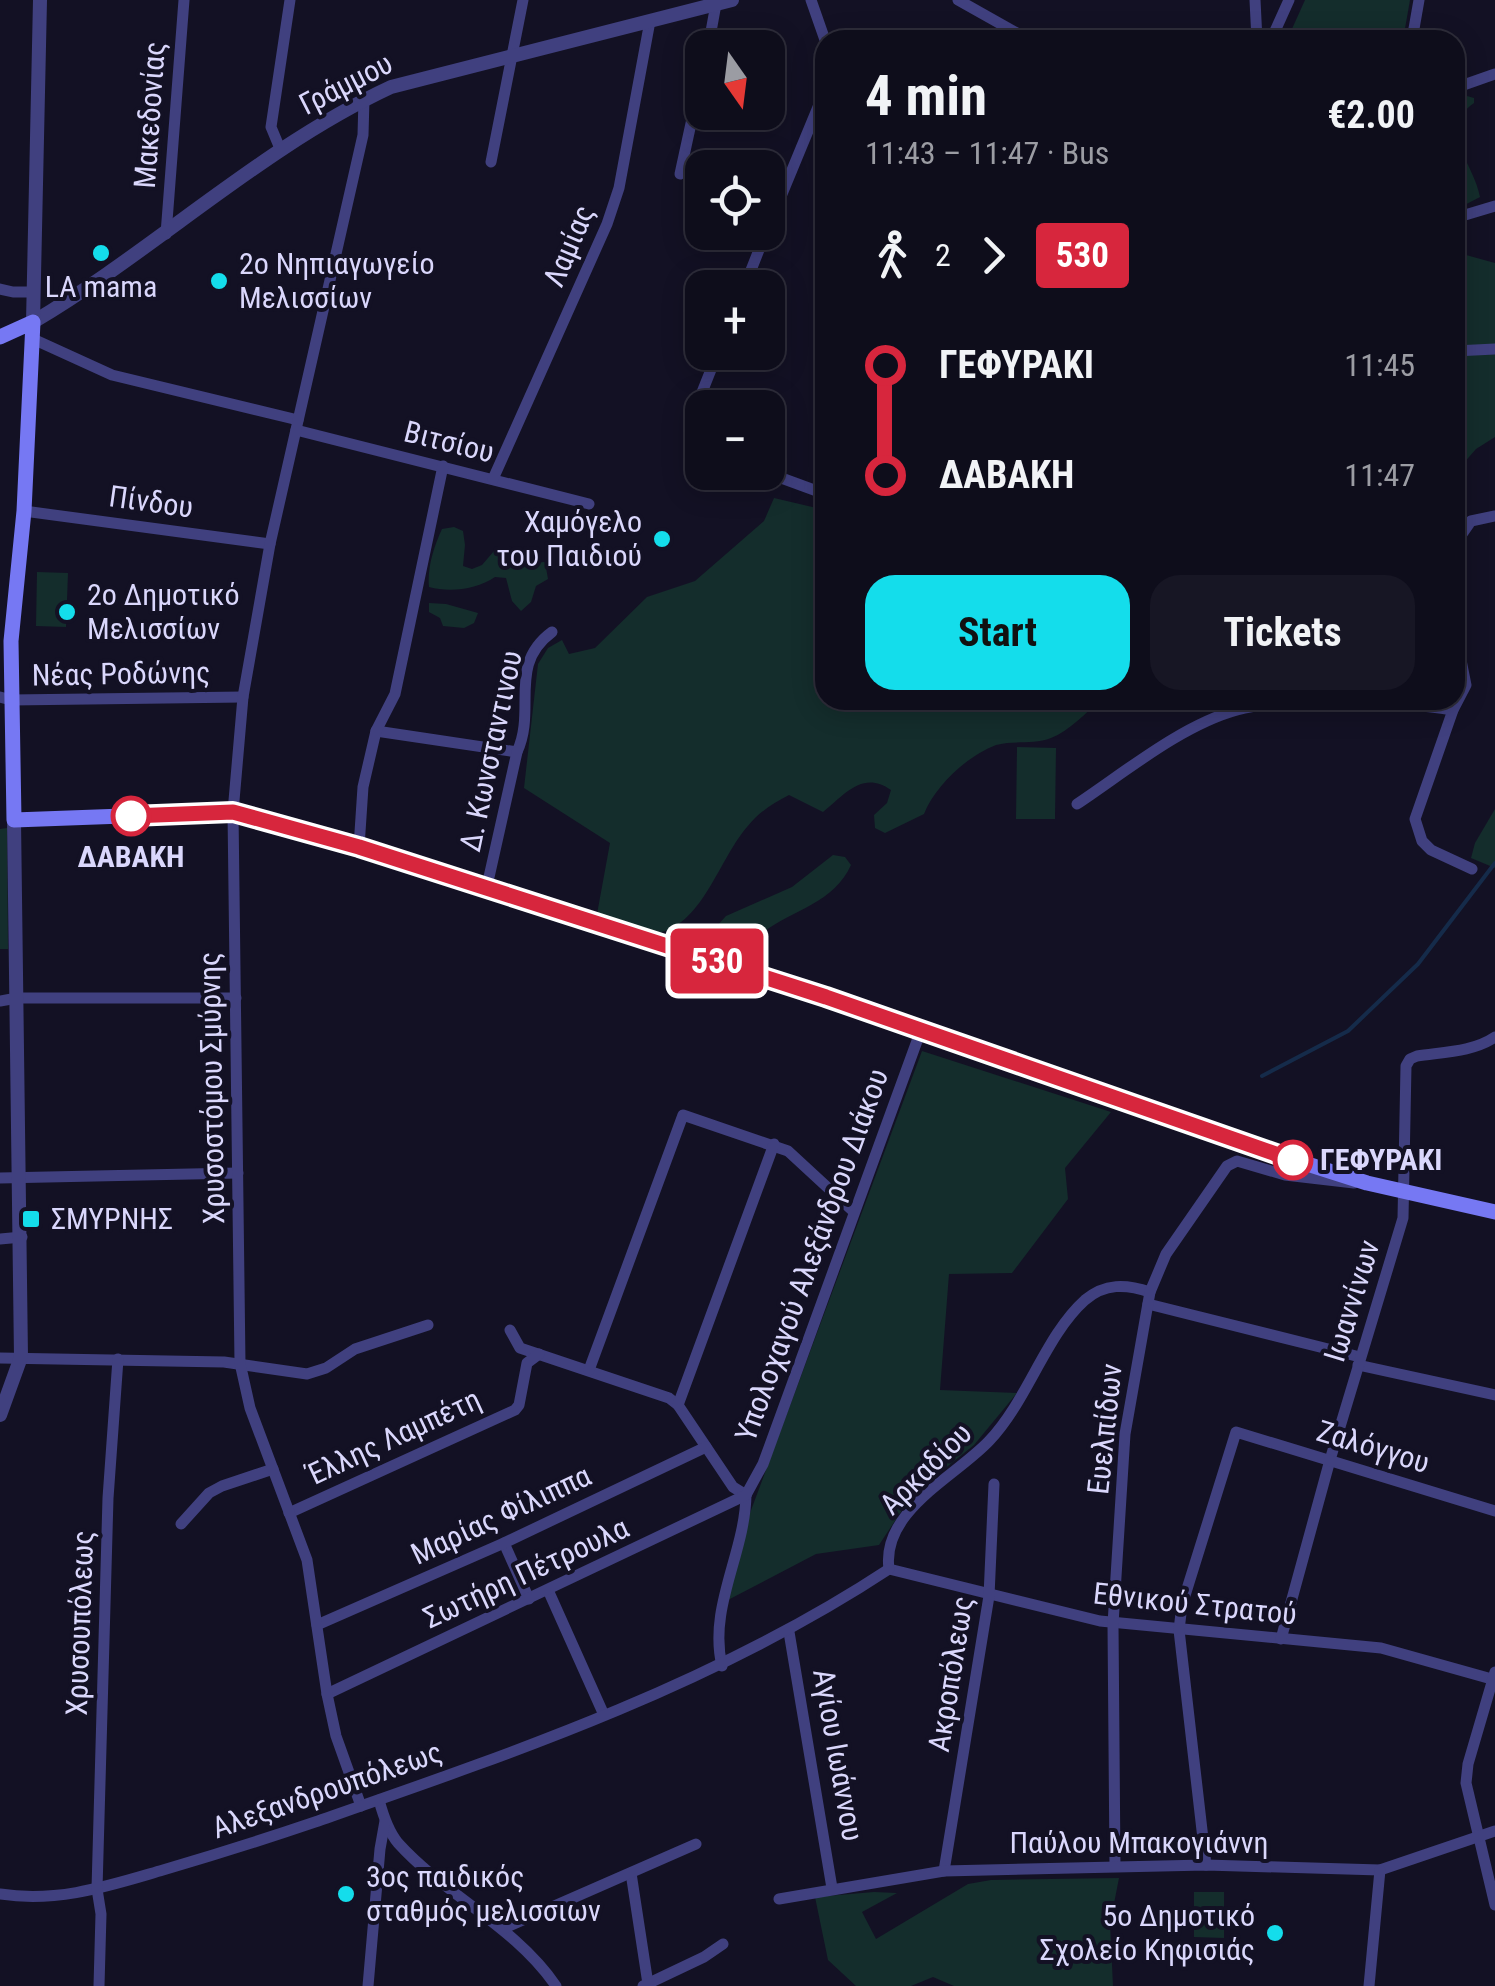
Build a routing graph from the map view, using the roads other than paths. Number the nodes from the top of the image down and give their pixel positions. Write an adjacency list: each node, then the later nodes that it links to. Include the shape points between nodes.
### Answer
1 (40, 0): 33 (street)
2 (184, 0): 31 (street, Μακεδονίας)
3 (290, 0): 25 (street, via 271,127)
4 (523, 0): 19 (street)
5 (732, 0): 11 (street, Γράμμου)
6 (811, 0): 14 (street)
7 (958, 0): 15 (street)
8 (1255, 0): 16 (street)
9 (1289, 0): 17 (street)
10 (1419, 0): 18 (street)
11 (716, 4): 12 (street, Γράμμου); 13 (street)
12 (650, 21): 19 (street, Γράμμου); 42 (street, Λαμίας, via 608,224)
13 (711, 30)
14 (822, 30)
15 (1011, 30)
16 (1256, 30)
17 (1275, 30)
18 (1414, 30)
19 (512, 54): 22 (street, Γράμμου); 26 (street)
20 (1495, 74): 21 (street)
21 (1465, 84)
22 (364, 100): 25 (street, Γράμμου); 40 (street, Χρυσοστόμου Σμύρνης, via 363,136)
23 (815, 114): 28 (street)
24 (690, 130): 27 (street)
25 (281, 151): 31 (street, Γράμμου)
26 (491, 162)
27 (680, 174)
28 (785, 187)
29 (1495, 206): 30 (street)
30 (1465, 215)
31 (166, 234): 34 (street, Γράμμου)
32 (0, 289): 33 (street)
33 (34, 292): 34 (street)
34 (33, 322): 35 (main road); 36 (main road)
35 (0, 339): 39 (main road)
36 (33, 339): 39 (main road); 40 (street, Βιτσίου, via 112,375)
37 (1495, 349): 38 (street)
38 (1465, 350)
39 (32, 359): 46 (main road)
40 (297, 425): 41 (street, Βιτσίου); 49 (street, Χρυσοστόμου Σμύρνης)
41 (443, 466): 42 (street, Βιτσίου); 55 (street, via 398,680)
42 (493, 478): 45 (street, Βιτσίου)
43 (785, 480): 44 (street)
44 (815, 490)
45 (589, 504)
46 (24, 510): 49 (street, Πίνδου); 52 (main road)
47 (1495, 516): 48 (street, via 1481,516)
48 (1465, 530)
49 (270, 544): 51 (street, Χρυσοστόμου Σμύρνης)
50 (552, 632): 56 (street, Δ. Κωνσταντινου, via 529,659 526,723)
51 (243, 697): 52 (street, Νέας Ροδώνης); 58 (street, Χρυσοστόμου Σμύρνης)
52 (6, 698): 59 (main road)
53 (1236, 710): 57 (street, via 1149,755)
54 (1453, 710): 61 (street, via 1415,818 1431,850)
55 (376, 731): 56 (street); 60 (street)
56 (517, 752): 62 (street, Δ. Κωνσταντινου)
57 (1078, 804)
58 (233, 812): 59 (main road); 60 (main road); 64 (street, Χρυσοστόμου Σμύρνης)
59 (14, 820): 63 (street)
60 (359, 847): 62 (main road)
61 (1472, 869)
62 (488, 886): 66 (main road)
63 (17, 998): 64 (street); 65 (street); 71 (street)
64 (236, 998): 69 (street, Χρυσοστόμου Σμύρνης)
65 (0, 1001)
66 (921, 1030): 72 (main road); 74 (street, Υπολοχαγού Αλεξάνδρου Διάκου)
67 (1495, 1037): 73 (street, Ιωαννίνων, via 1410,1059)
68 (774, 1144): 74 (street); 87 (street, via 682,1115); 89 (street)
69 (238, 1173): 71 (street); 86 (street, Χρυσοστόμου Σμύρνης)
70 (0, 1178): 71 (street)
71 (20, 1178): 76 (street)
72 (1367, 1184): 73 (main road); 78 (street, Ευελπίδων, via 1314,1180 1237,1161 1220,1174 1166,1254)
73 (1404, 1194): 75 (main road); 85 (street, Ιωαννίνων, via 1403,1218)
74 (853, 1211): 95 (street, Υπολοχαγού Αλεξάνδρου Διάκου)
75 (1495, 1212)
76 (22, 1238): 77 (street); 82 (street)
77 (0, 1239)
78 (1149, 1298): 85 (street, Αρκαδίου); 100 (street, Αρκαδίου, via 1128,1285 1084,1302 1010,1416 905,1518 891,1540); 104 (street, Ευελπίδων, via 1125,1434)
79 (428, 1325): 86 (street, via 355,1348 307,1374)
80 (510, 1330): 81 (street, via 520,1348)
81 (539, 1354): 87 (street); 97 (street, Έλλης Λαμπέτη, via 527,1363 515,1410)
82 (22, 1357): 83 (street); 84 (street); 90 (street)
83 (0, 1358)
84 (118, 1359): 86 (street); 125 (street, Χρυσουπόλεως)
85 (1359, 1361): 88 (street, Αρκαδίου); 92 (street, Ιωαννίνων)
86 (240, 1364): 93 (street, Χρυσοστόμου Σμύρνης)
87 (589, 1370): 89 (street)
88 (1495, 1395)
89 (678, 1405): 91 (street)
90 (0, 1414)
91 (706, 1447): 95 (street); 99 (street, Μαρίας Φίλιππα)
92 (1330, 1460): 96 (street, Ζαλόγγου); 106 (street, Ζαλόγγου, via 1236,1432); 108 (street, Ιωαννίνων)
93 (273, 1469): 97 (street, Χρυσοστόμου Σμύρνης); 98 (street, via 209,1493)
94 (994, 1484): 102 (street, Ακροπόλεως)
95 (746, 1494): 101 (street, Σωτήρη Πέτρουλα); 109 (street, Υπολοχαγού Αλεξάνδρου Διάκου, via 716,1631)
96 (1495, 1511)
97 (290, 1513): 105 (street, Χρυσοστόμου Σμύρνης)
98 (182, 1524)
99 (504, 1543): 103 (street); 105 (street, Μαρίας Φίλιππα)
100 (890, 1570): 102 (street, Εθνικού Στρατού); 107 (street)
101 (548, 1590): 103 (street, Σωτήρη Πέτρουλα); 112 (street)
102 (989, 1596): 104 (street, Εθνικού Στρατού); 122 (street, Ακροπόλεως)
103 (529, 1599): 111 (street, Σωτήρη Πέτρουλα)
104 (1113, 1624): 106 (street, Εθνικού Στρατού); 120 (street, Ευελπίδων)
105 (317, 1625): 111 (street, Χρυσοστόμου Σμύρνης)
106 (1179, 1630): 108 (street, Εθνικού Στρατού); 119 (street)
107 (789, 1632): 109 (street); 124 (street, Αγίου Ιωάννου)
108 (1281, 1639): 110 (street, Εθνικού Στρατού, via 1381,1648)
109 (722, 1666): 112 (street, Αλεξανδρουπόλεως)
110 (1494, 1678): 117 (street, via 1468,1764)
111 (326, 1694): 114 (street, Χρυσοστόμου Σμύρνης)
112 (604, 1715): 113 (street, Αλεξανδρουπόλεως)
113 (379, 1800): 114 (street, Αλεξανδρουπόλεως); 115 (street)
114 (361, 1806): 125 (street, Αλεξανδρουπόλεως)
115 (385, 1821): 129 (street, via 396,1841); 133 (street)
116 (1495, 1832): 117 (street, Παύλου Μπακογιάννη)
117 (1477, 1836): 121 (street, Παύλου Μπακογιάννη); 128 (street)
118 (696, 1844): 123 (street)
119 (1206, 1865): 120 (street, Παύλου Μπακογιάννη); 121 (street, Παύλου Μπακογιάννη)
120 (1115, 1866): 122 (street, Παύλου Μπακογιάννη)
121 (1380, 1870): 135 (street)
122 (944, 1871): 124 (street, Παύλου Μπακογιάννη)
123 (630, 1873): 129 (street); 131 (street)
124 (832, 1888): 127 (street, Παύλου Μπακογιάννη)
125 (98, 1889): 126 (street, Αλεξανδρουπόλεως, via 42,1898); 132 (street, Χρυσουπόλεως)
126 (0, 1894)
127 (779, 1899)
128 (1495, 1905)
129 (502, 1929): 134 (street)
130 (723, 1944): 131 (street)
131 (646, 1985)
132 (99, 1986)
133 (368, 1986)
134 (556, 1986)
135 (1369, 1986)

